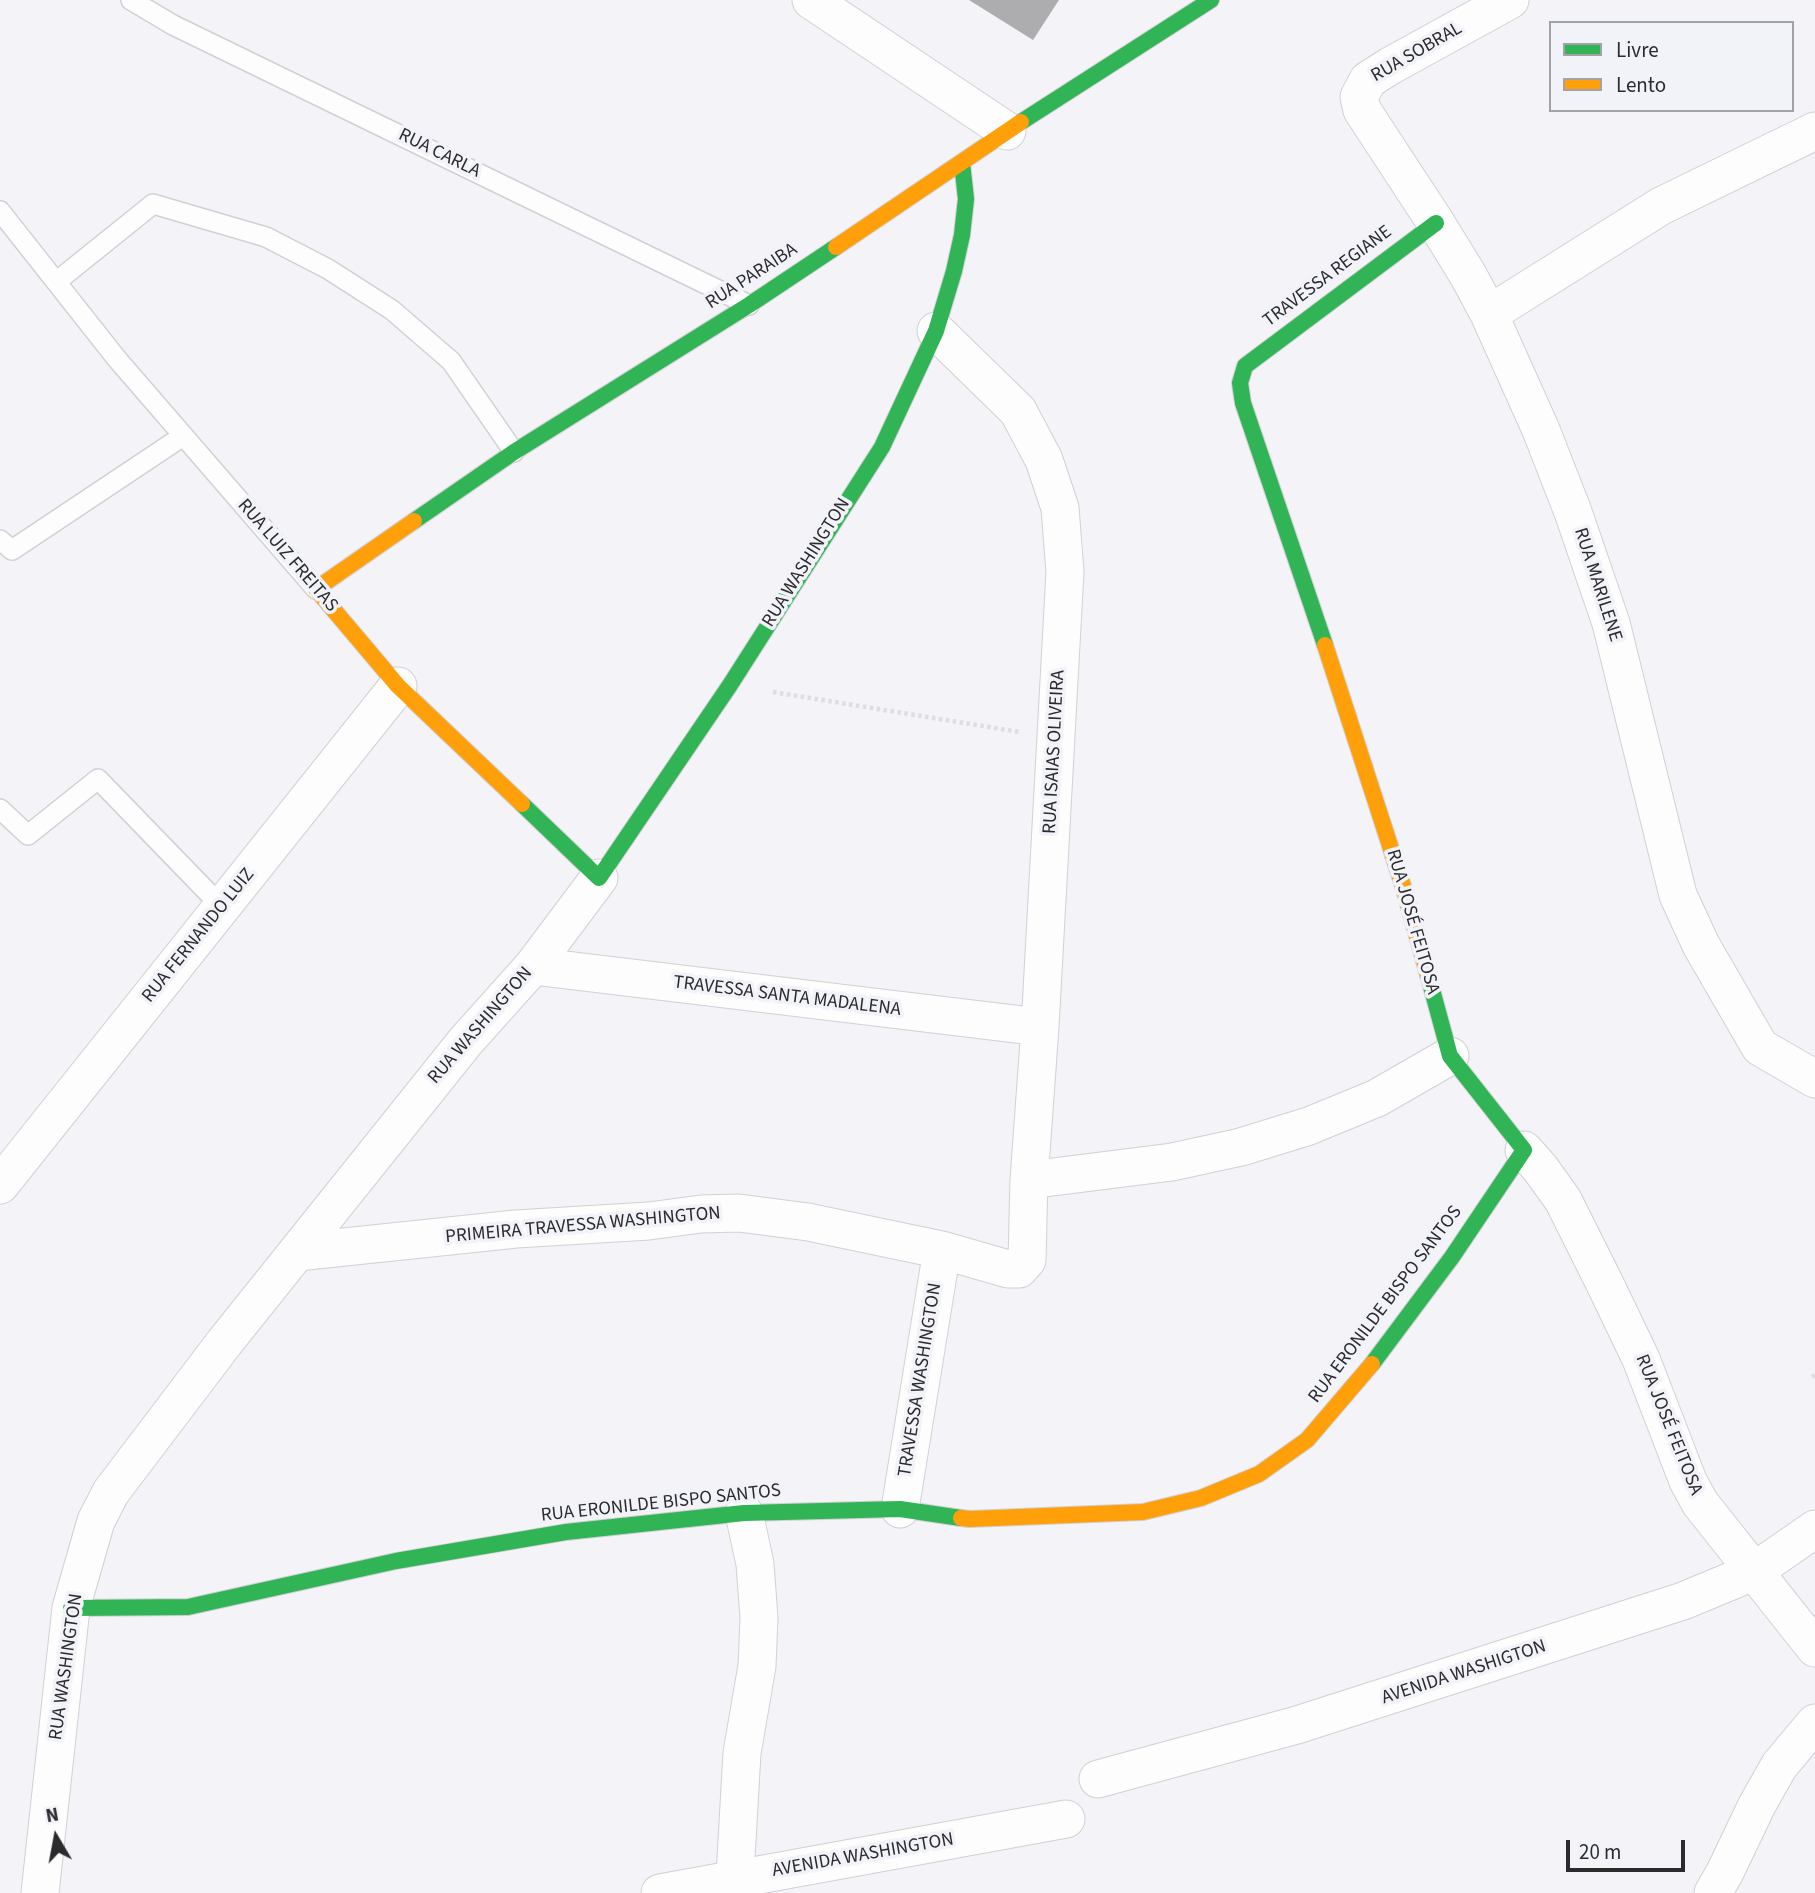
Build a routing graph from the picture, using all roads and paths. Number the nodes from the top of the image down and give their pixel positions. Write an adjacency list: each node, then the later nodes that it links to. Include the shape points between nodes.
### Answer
1 (131, 0): 12 (lane, RUA CARLA, via 173,25)
2 (811, 0): 6 (street)
3 (1212, 0): 6 (street, RUA PARAIBA)
4 (1510, 0): 5 (street, RUA SOBRAL, via 1390,66)
5 (1363, 87): 10 (street, RUA MARILENE, via 1359,97 1362,110)
6 (1007, 131): 8 (street, RUA PARAIBA)
7 (1815, 131): 13 (street, via 1661,206)
8 (962, 163): 12 (street, RUA PARAIBA); 14 (street, RUA WASHINGTON, via 966,198 962,235)
9 (0, 211): 11 (lane, RUA LUIZ FREITAS)
10 (1436, 223): 13 (street, RUA MARILENE); 15 (street, TRAVESSA REGIANE)
11 (57, 282): 16 (lane, RUA LUIZ FREITAS); 17 (lane, via 153,204 266,237 328,269 412,327 451,361)
12 (749, 305): 17 (street, RUA PARAIBA)
13 (1489, 314): 29 (street, RUA MARILENE, via 1550,453 1611,623 1678,895 1701,945 1760,1046)
14 (936, 331): 20 (street, RUA WASHINGTON, via 882,447); 22 (street, RUA ISAIAS OLIVEIRA, via 1018,411 1044,460 1059,508 1065,572)
15 (1245, 366): 28 (street, RUA JOSÉ FEITOSA, via 1240,383 1243,403 1405,888)
16 (183, 436): 18 (lane, via 12,550); 19 (lane, RUA LUIZ FREITAS)
17 (514, 453): 19 (street, RUA PARAIBA)
18 (0, 540)
19 (316, 589): 21 (street, RUA LUIZ FREITAS)
20 (730, 685): 22 (path); 24 (street, RUA WASHINGTON)
21 (398, 686): 24 (street, RUA LUIZ FREITAS); 25 (street, RUA FERNANDO LUIZ)
22 (1056, 737): 27 (street, RUA ISAIAS OLIVEIRA)
23 (0, 809): 25 (lane, via 28,835 98,779)
24 (599, 878): 26 (street, RUA WASHINGTON)
25 (222, 907): 32 (street, RUA FERNANDO LUIZ)
26 (533, 966): 27 (street, TRAVESSA SANTA MADALENA); 35 (street, RUA WASHINGTON, via 465,1042)
27 (1040, 1027): 31 (street, RUA ISAIAS OLIVEIRA)
28 (1450, 1056): 30 (street); 31 (street, via 1377,1098 1241,1147 1172,1162)
29 (1815, 1079)
30 (1524, 1150): 36 (street, RUA ERONILDE BISPO SANTOS, via 1360,1380 1307,1440 1259,1474 1201,1498 1143,1512 970,1519); 39 (street, RUA JOSÉ FEITOSA, via 1563,1200 1604,1282 1641,1359 1688,1481)
31 (1029, 1180): 33 (street, RUA ISAIAS OLIVEIRA)
32 (0, 1185)
33 (1027, 1216): 34 (street, PRIMEIRA TRAVESSA WASHINGTON, via 1027,1260 1019,1269)
34 (942, 1250): 35 (street, PRIMEIRA TRAVESSA WASHINGTON, via 808,1222 739,1213); 36 (street, TRAVESSA WASHINGTON)
35 (297, 1252): 40 (street, RUA WASHINGTON, via 111,1492 96,1521)
36 (900, 1509): 37 (street, RUA ERONILDE BISPO SANTOS)
37 (744, 1513): 40 (street, RUA ERONILDE BISPO SANTOS, via 566,1532 422,1557 188,1607); 45 (street, via 755,1564 759,1618 757,1666 742,1753)
38 (1815, 1530): 39 (street, AVENIDA WASHIGTON)
39 (1753, 1573): 41 (street, RUA JOSÉ FEITOSA); 43 (street, AVENIDA WASHIGTON, via 1684,1601 1310,1721)
40 (71, 1608): 46 (street, RUA WASHINGTON)
41 (1815, 1648)
42 (1815, 1723): 48 (street, via 1779,1766)
43 (1098, 1779)
44 (1066, 1819): 45 (street, AVENIDA WASHINGTON)
45 (734, 1886): 47 (street, AVENIDA WASHINGTON)
46 (40, 1893)
47 (660, 1893)
48 (1713, 1893)

